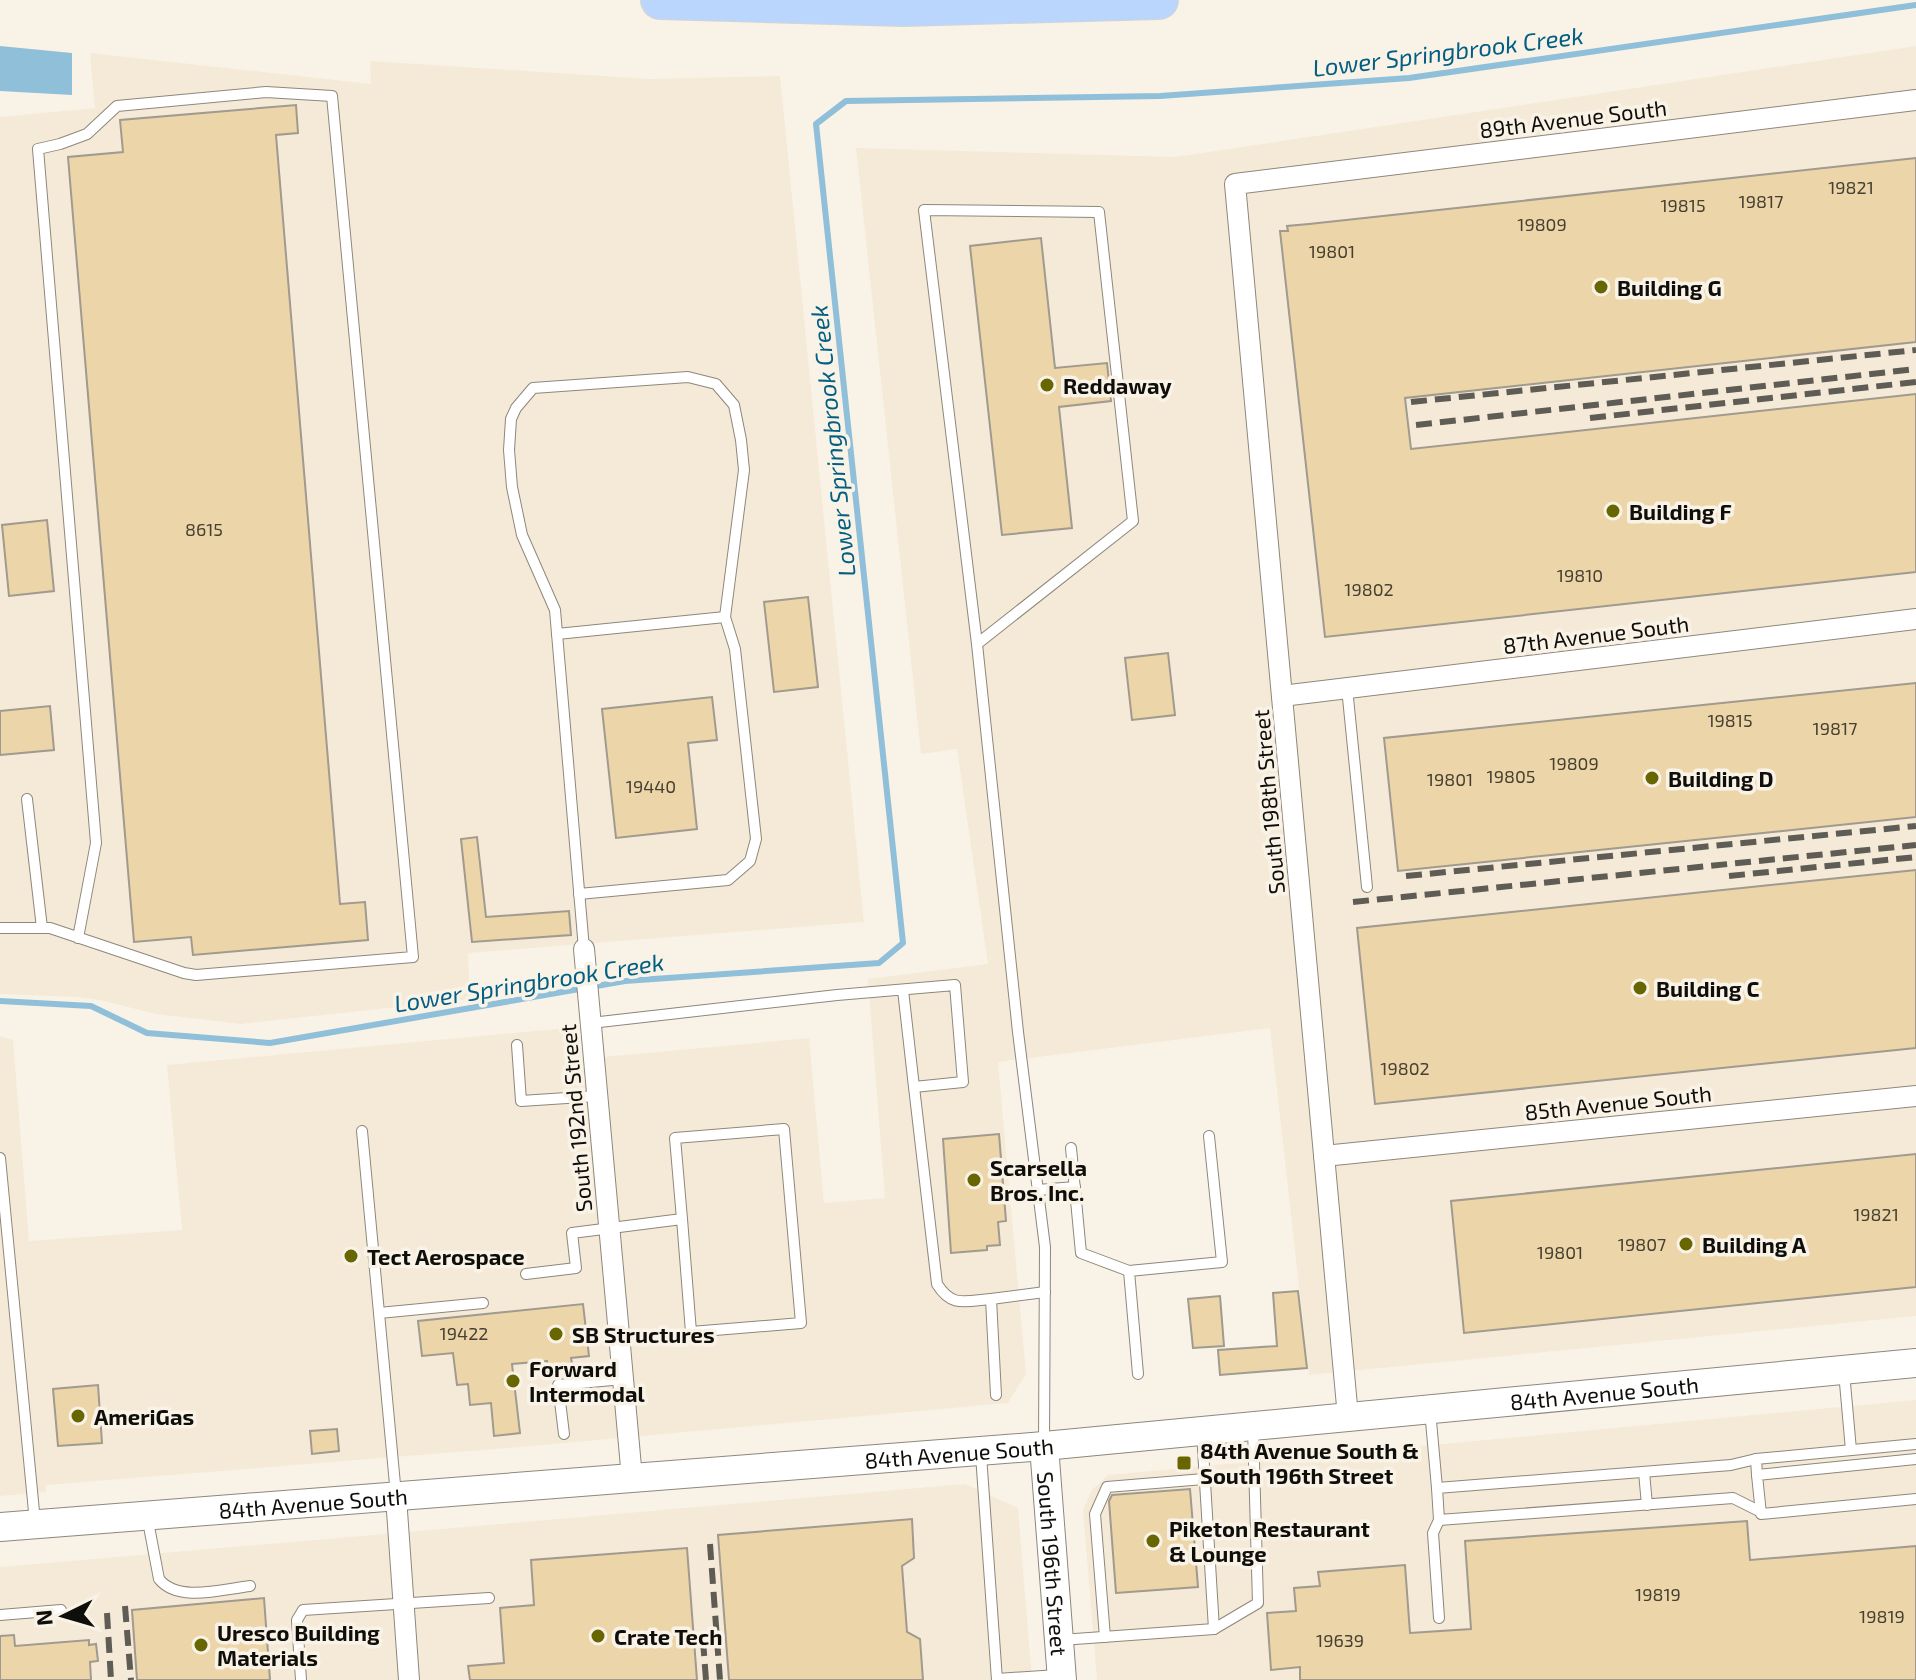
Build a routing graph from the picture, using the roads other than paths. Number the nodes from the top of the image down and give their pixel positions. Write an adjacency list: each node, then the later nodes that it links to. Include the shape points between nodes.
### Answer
1 (660, 0): 2 (highway, via 903,7)
2 (1159, 0)
3 (1916, 100): 4 (street, 89th Avenue South)
4 (1235, 184): 10 (street, South 198th Street)
5 (725, 617): 7 (lane); 7 (lane, South 192nd Street, via 744,470 734,405 716,384 688,377 533,388 511,419 512,487 522,535 555,610); 13 (lane, via 735,649 756,839 750,861 728,880)
6 (1916, 619): 9 (street, 87th Avenue South)
7 (557, 634): 13 (lane, South 192nd Street)
8 (977, 644): 8 (lane, via 1133,521 1099,212 924,210); 30 (lane)
9 (1347, 688): 10 (street, 87th Avenue South); 12 (lane)
10 (1282, 696): 27 (street, South 198th Street)
11 (27, 799): 15 (lane)
12 (1367, 887)
13 (579, 894): 17 (lane, South 192nd Street)
14 (0, 928): 15 (lane)
15 (42, 928): 16 (lane)
16 (78, 938): 16 (lane, via 96,843 38,149 87,134 117,106 266,92 332,96 413,957 196,975)
17 (584, 949): 19 (street, South 192nd Street)
18 (903, 990): 19 (lane); 21 (lane); 21 (lane, via 955,985 963,1082)
19 (590, 1016): 22 (street, South 192nd Street)
20 (517, 1045): 22 (lane, via 521,1101)
21 (914, 1087): 36 (lane, via 937,1284 952,1302)
22 (597, 1096): 32 (street, South 192nd Street)
23 (1916, 1096): 27 (street, 85th Avenue South)
24 (362, 1131): 38 (lane)
25 (1209, 1136): 33 (lane, via 1222,1262)
26 (1071, 1148): 29 (lane)
27 (1324, 1156): 45 (street, South 198th Street)
28 (0, 1158): 66 (lane)
29 (1075, 1187): 30 (lane); 33 (lane, via 1081,1253)
30 (1038, 1190): 35 (lane)
31 (682, 1219): 31 (lane, via 675,1138 784,1129 801,1323 691,1332); 32 (lane)
32 (609, 1229): 34 (lane, via 572,1233 576,1268); 42 (street, South 192nd Street)
33 (1129, 1271): 41 (lane)
34 (526, 1274)
35 (1045, 1292): 36 (lane); 50 (lane)
36 (991, 1299): 43 (lane)
37 (483, 1303): 38 (lane)
38 (379, 1313): 60 (lane)
39 (1916, 1363): 40 (main road, 84th Avenue South)
40 (1844, 1370): 44 (main road, 84th Avenue South); 52 (lane)
41 (1138, 1374)
42 (623, 1379): 48 (lane, via 558,1385); 57 (street, South 192nd Street)
43 (996, 1395)
44 (1430, 1409): 45 (main road, 84th Avenue South); 59 (lane)
45 (1348, 1417): 46 (main road, 84th Avenue South)
46 (1253, 1426): 47 (main road, 84th Avenue South); 74 (lane, via 1258,1603)
47 (1202, 1431): 50 (main road, 84th Avenue South); 58 (lane)
48 (564, 1434)
49 (1916, 1444): 52 (lane)
50 (1044, 1446): 51 (main road, 84th Avenue South); 76 (main road, South 196th Street)
51 (981, 1450): 57 (main road, 84th Avenue South); 80 (lane)
52 (1851, 1450): 53 (lane)
53 (1756, 1459): 55 (lane); 56 (lane)
54 (1916, 1459): 56 (lane)
55 (1644, 1472): 59 (lane); 62 (lane)
56 (1757, 1475): 63 (lane)
57 (632, 1478): 60 (main road, 84th Avenue South)
58 (1204, 1479): 74 (lane); 75 (lane, via 1107,1487 1095,1514)
59 (1437, 1488): 65 (lane)
60 (396, 1497): 64 (main road, 84th Avenue South); 70 (street)
61 (1916, 1499): 63 (lane)
62 (1647, 1505): 63 (lane, via 1733,1498); 65 (lane)
63 (1761, 1512)
64 (147, 1514): 66 (main road, 84th Avenue South); 68 (lane, via 159,1579 165,1586 183,1593)
65 (1439, 1520): 73 (lane, via 1433,1533)
66 (36, 1524): 67 (main road, 84th Avenue South)
67 (0, 1527)
68 (250, 1586)
69 (489, 1598): 70 (lane)
70 (403, 1603): 78 (lane, via 303,1610 297,1620); 79 (street)
71 (61, 1610): 72 (lane)
72 (0, 1615)
73 (1439, 1618)
74 (1214, 1629): 75 (lane)
75 (1105, 1637): 76 (lane)
76 (1058, 1641): 77 (main road, South 196th Street)
77 (1061, 1678): 80 (lane)
78 (301, 1680)
79 (409, 1680)
80 (997, 1680)

